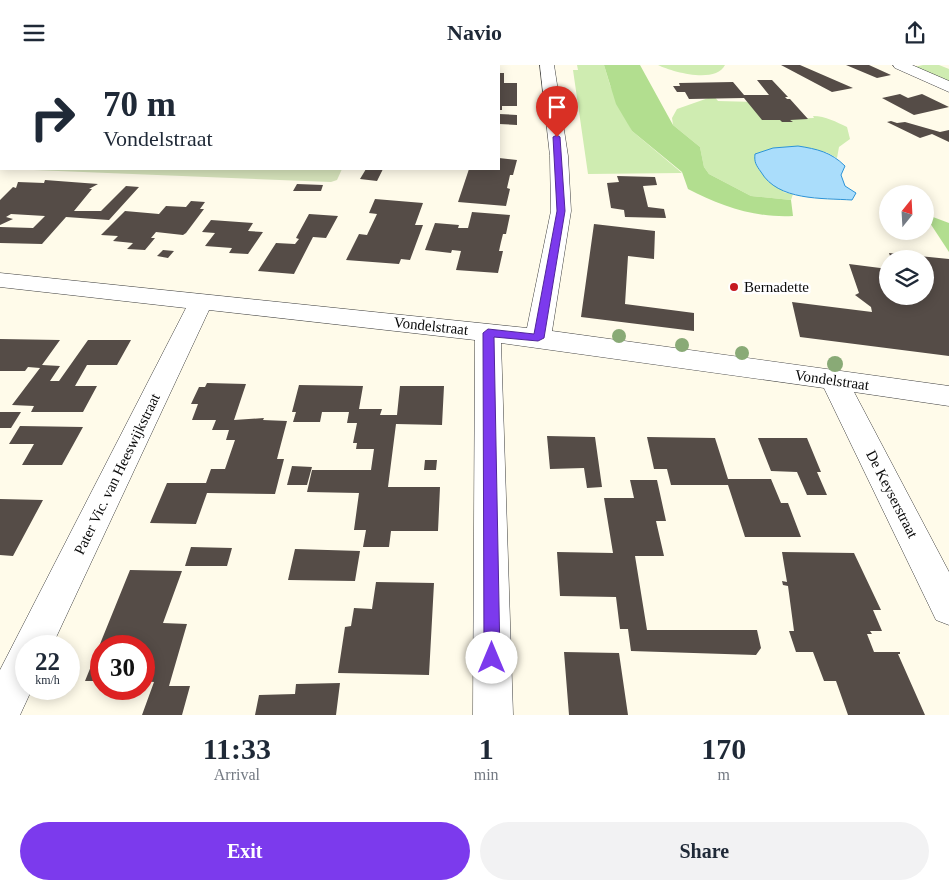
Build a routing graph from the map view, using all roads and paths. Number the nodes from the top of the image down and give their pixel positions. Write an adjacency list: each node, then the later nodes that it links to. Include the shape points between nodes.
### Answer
1 (547, 65): 7 (street, via 559,156 561,211)
2 (900, 65): 3 (street)
3 (949, 87)
4 (0, 280): 5 (street, Vondelstraat)
5 (201, 301): 6 (street, Vondelstraat); 11 (street, Pater Vic. van Heeswijkstraat)
6 (488, 333): 7 (street, Vondelstraat); 14 (street)
7 (538, 338): 8 (street, Vondelstraat)
8 (834, 380): 9 (street, Vondelstraat); 10 (street, De Keyserstraat)
9 (949, 396)
10 (949, 608)
11 (38, 635)
12 (15, 682): 13 (street)
13 (0, 713)
14 (493, 715)

